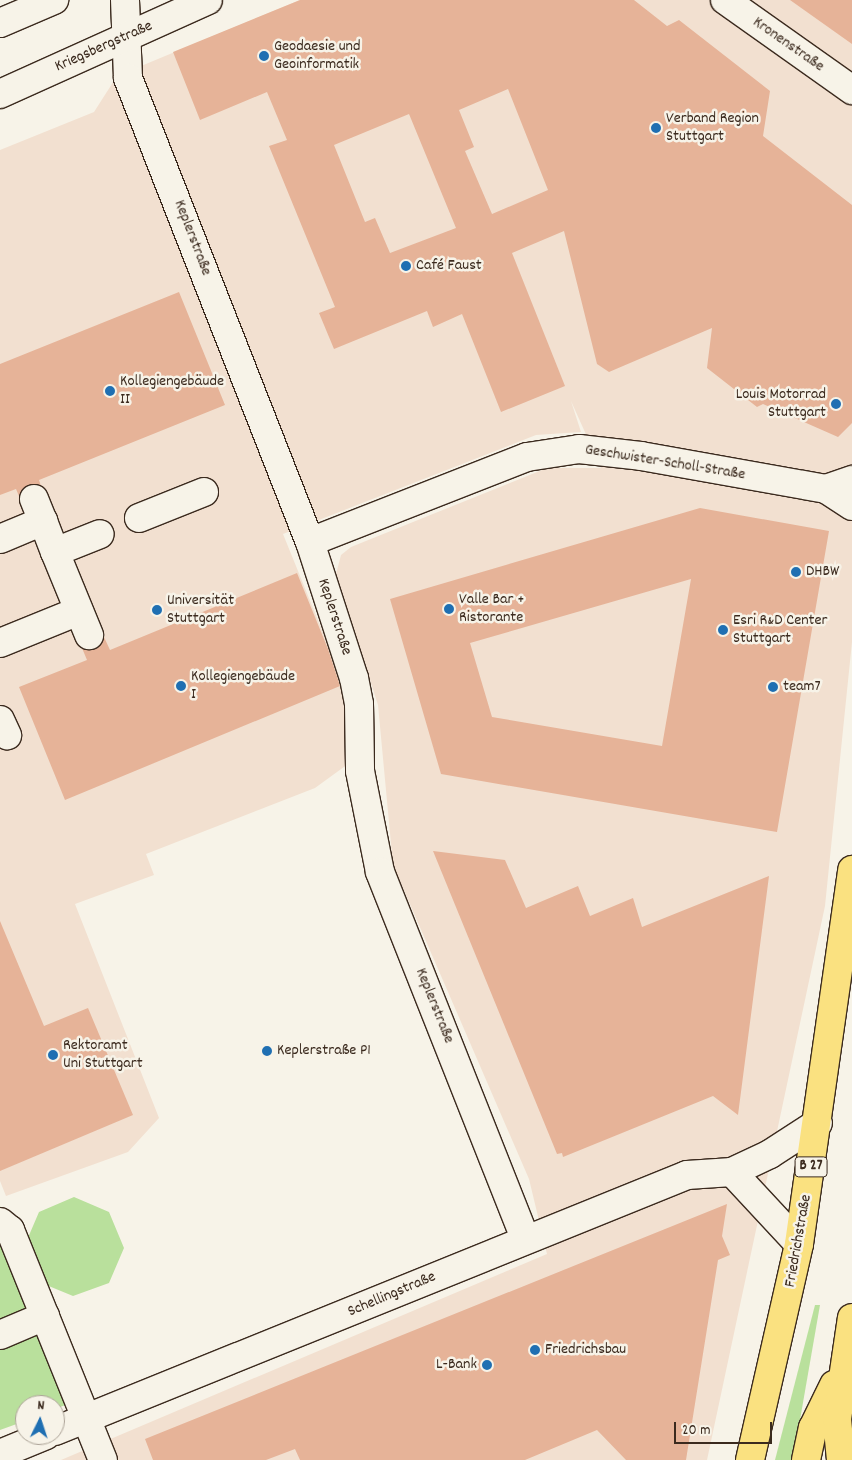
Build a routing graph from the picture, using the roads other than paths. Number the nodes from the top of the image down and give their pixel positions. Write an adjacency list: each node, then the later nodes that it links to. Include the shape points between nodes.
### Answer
1 (54, 0): 5 (street)
2 (125, 0): 6 (street, Keplerstraße)
3 (208, 0): 6 (street, Kriegsbergstraße)
4 (725, 0): 7 (street, Kronenstraße)
5 (0, 23)
6 (125, 39): 8 (street, Kriegsbergstraße); 16 (street, Keplerstraße, via 128,78)
7 (852, 90)
8 (0, 94)
9 (852, 480): 10 (street, Geschwister-Scholl-Straße)
10 (826, 489): 12 (street, Geschwister-Scholl-Straße); 16 (street, Geschwister-Scholl-Straße, via 608,451 552,451)
11 (204, 492): 13 (street)
12 (852, 506)
13 (139, 518)
14 (100, 534): 17 (street)
15 (0, 539): 17 (street, via 39,510)
16 (310, 542): 23 (street, Keplerstraße, via 360,704 360,771 380,872)
17 (54, 552): 18 (street, via 84,623)
18 (0, 643)
19 (852, 870): 20 (main road, Friedrichstraße / B 27)
20 (818, 1123): 21 (street, Schellingstraße, via 770,1154); 24 (main road, Friedrichstraße / B 27)
21 (732, 1172): 23 (street, Schellingstraße, via 687,1175); 24 (street)
22 (0, 1222): 25 (street, via 10,1230)
23 (525, 1239): 29 (street, Schellingstraße)
24 (800, 1244): 34 (main road, Friedrichstraße / B 27)
25 (45, 1316): 27 (street); 29 (street)
26 (852, 1318): 28 (main road)
27 (0, 1335)
28 (844, 1364): 35 (main road, via 813,1428); 36 (main road, via 837,1418)
29 (86, 1418): 30 (street, Schellingstraße); 33 (street)
30 (65, 1427)
31 (22, 1445): 32 (street)
32 (0, 1454)
33 (103, 1460)
34 (750, 1460)
35 (806, 1460)
36 (841, 1460)

